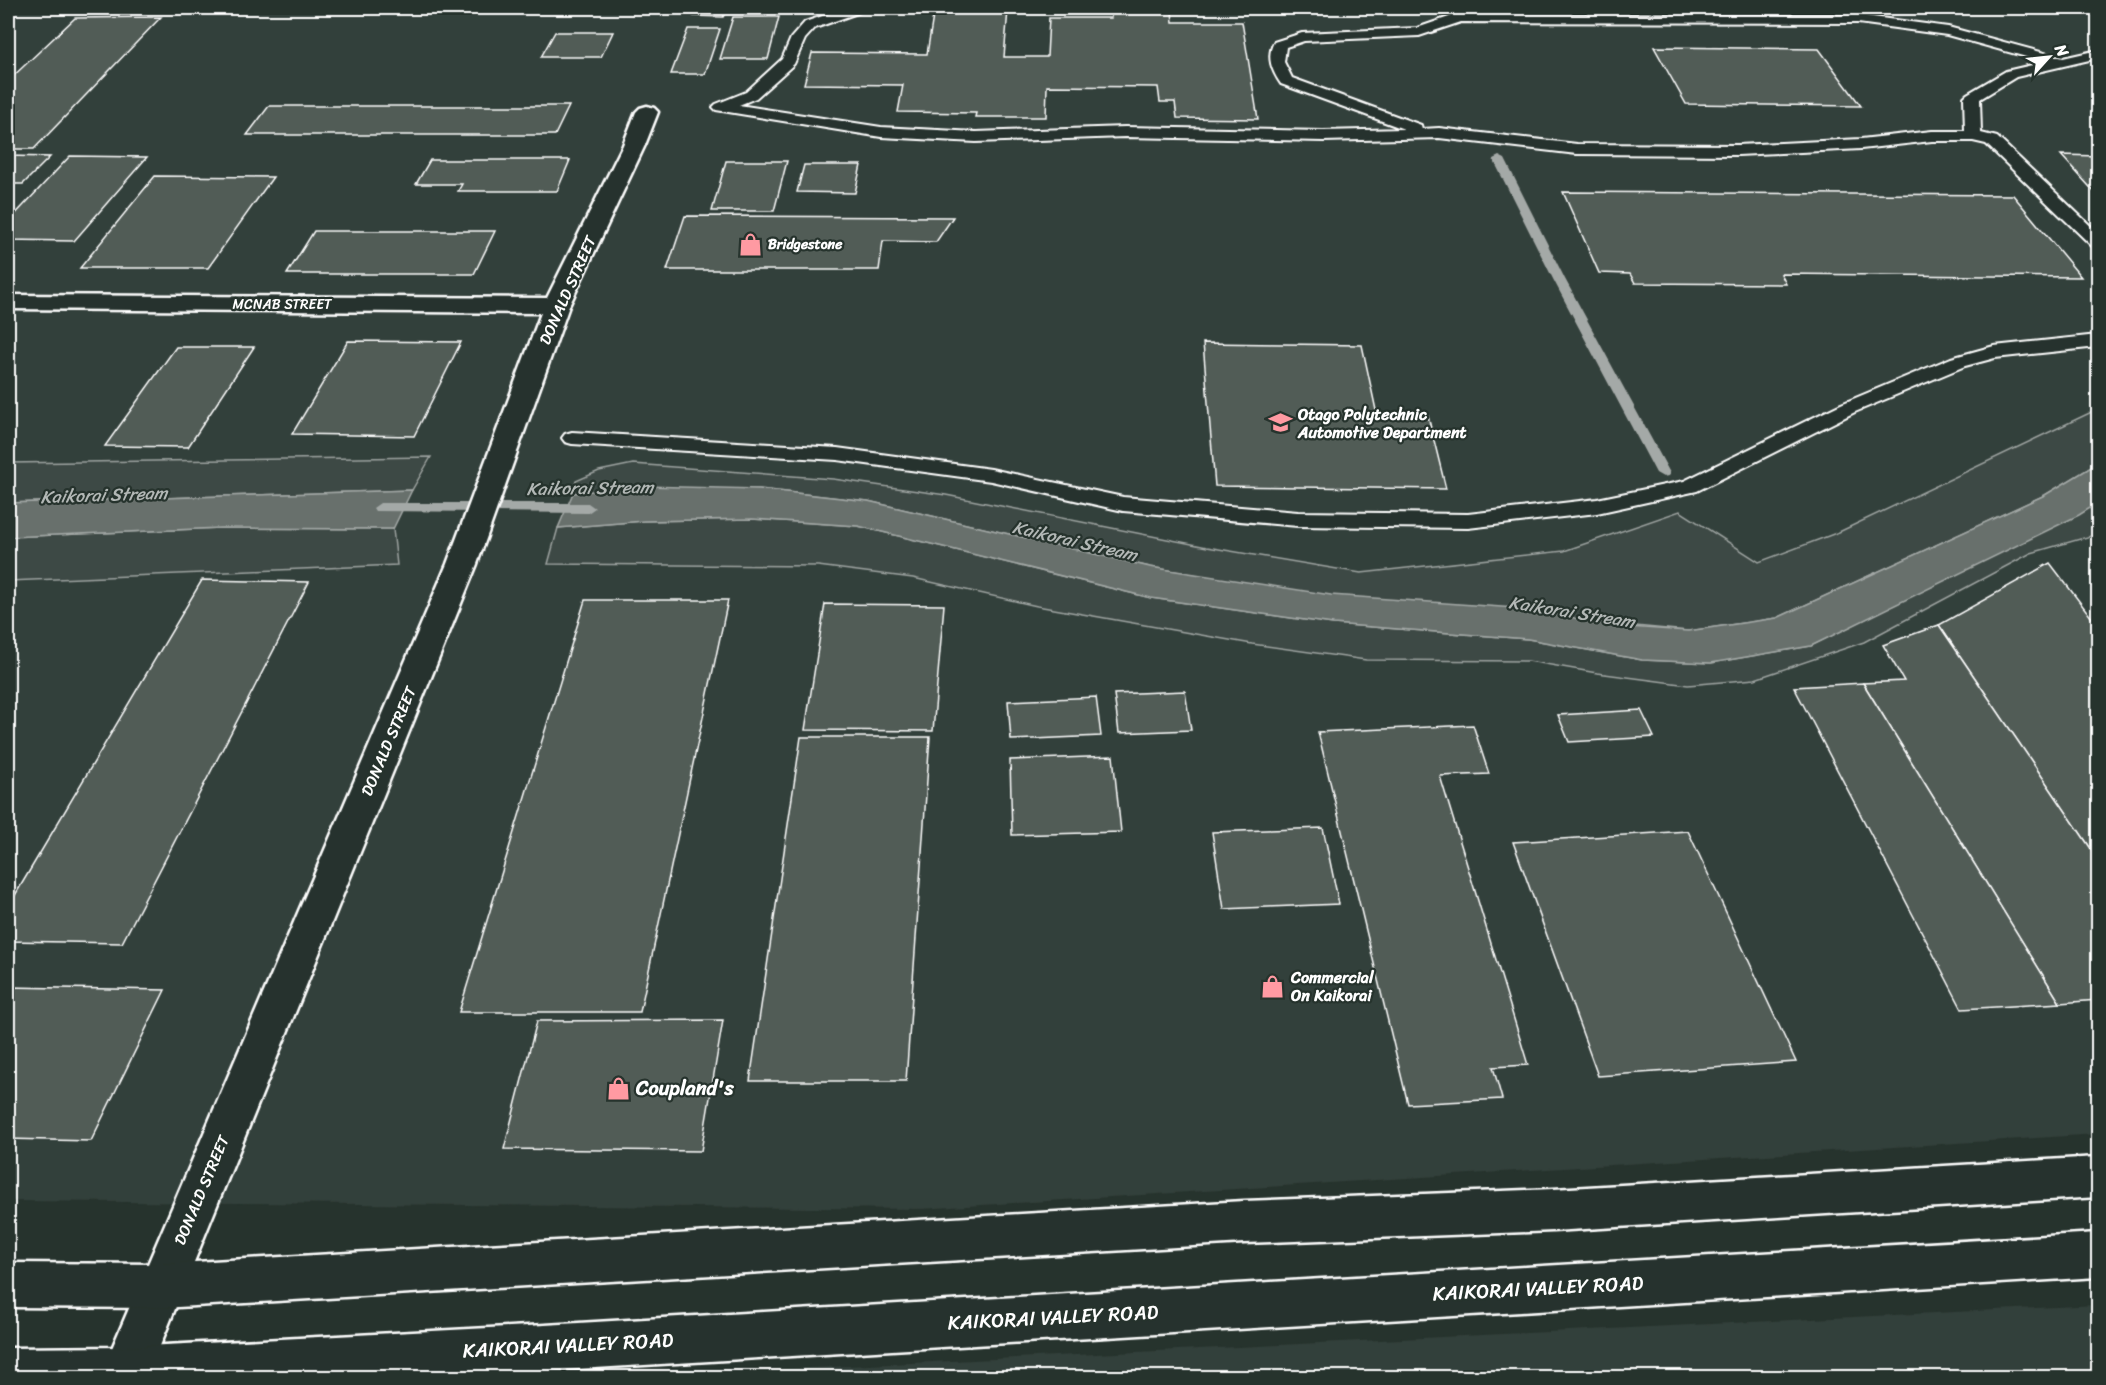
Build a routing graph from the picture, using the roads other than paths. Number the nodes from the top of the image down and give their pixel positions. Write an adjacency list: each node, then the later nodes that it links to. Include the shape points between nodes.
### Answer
1 (858, 8): 6 (lane, via 810,25 798,38 789,61 751,95 721,107 881,132 976,137 1125,132)
2 (1458, 13): 4 (lane, via 1858,20 1948,31); 6 (lane, via 1419,32 1302,37 1279,45 1277,62 1286,81)
3 (2098, 54): 4 (lane)
4 (2062, 62): 7 (lane, via 2011,74 1972,97)
5 (647, 112): 10 (main road, DONALD STREET)
6 (1431, 134): 7 (lane, via 1577,149 1738,150)
7 (1973, 136): 8 (lane, via 1991,140)
8 (2098, 242)
9 (8, 302): 10 (main road, MCNAB STREET)
10 (556, 306): 16 (main road, DONALD STREET, via 462,564)
11 (2098, 341): 12 (lane, via 1994,352 1958,362 1848,408 1690,486 1597,506 1468,521 1298,519 1123,504 991,475 837,454)
12 (572, 438)
13 (2098, 1177): 16 (main road, via 1564,1209 1244,1221)
14 (2098, 1255): 17 (main road, KAIKORAI VALLEY ROAD)
15 (8, 1285): 16 (main road)
16 (161, 1286): 17 (main road, DONALD STREET)
17 (127, 1370): 18 (main road, KAIKORAI VALLEY ROAD)
18 (8, 1371)

